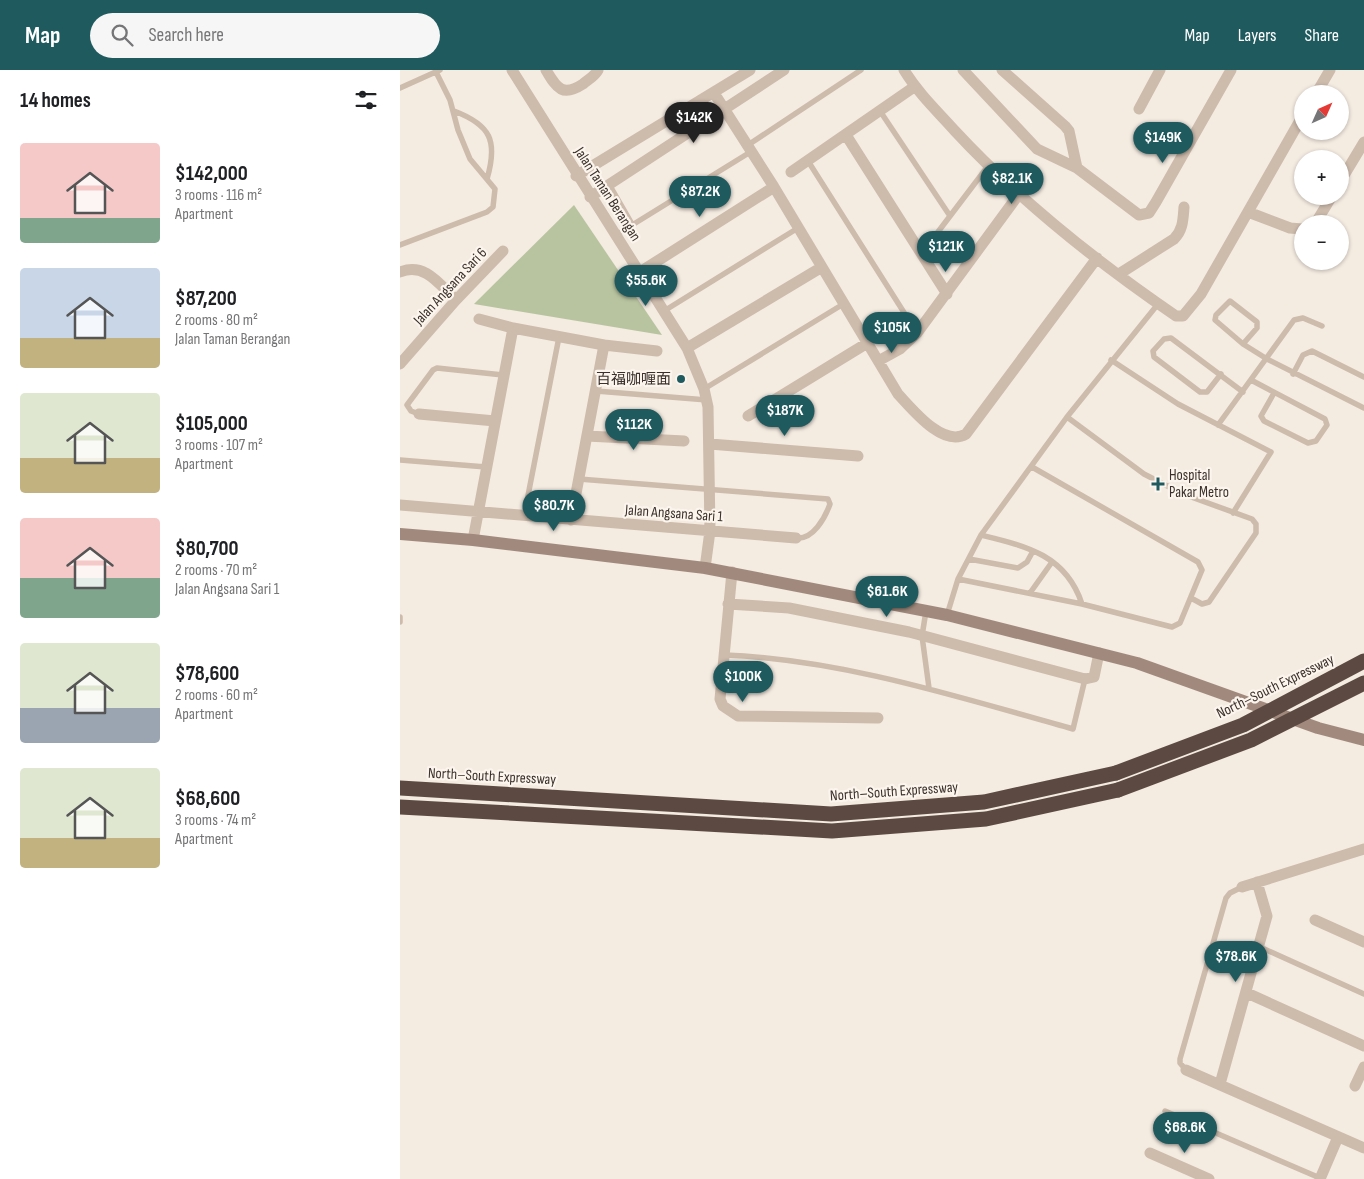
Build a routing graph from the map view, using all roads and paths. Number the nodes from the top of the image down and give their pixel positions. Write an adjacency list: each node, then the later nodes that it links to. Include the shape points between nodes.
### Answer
1 (512, 70): 31 (street, Jalan Taman Berangan)
2 (546, 70): 3 (street, via 558,87 566,91 595,76)
3 (598, 70)
4 (750, 70): 17 (street)
5 (784, 70): 18 (street)
6 (861, 70): 25 (lane)
7 (904, 70): 15 (street)
8 (963, 70): 29 (street, via 1037,149)
9 (1002, 70): 29 (street, via 1069,131)
10 (1160, 70): 19 (street)
11 (1230, 70): 29 (street, via 1149,213 1139,215)
12 (1330, 70): 14 (street)
13 (438, 71): 16 (lane); 21 (lane)
14 (1321, 85)
15 (914, 87): 20 (street); 27 (street)
16 (400, 88)
17 (714, 92): 18 (street); 31 (street)
18 (724, 108): 25 (street); 33 (street)
19 (1139, 109)
20 (880, 111): 23 (street); 39 (lane)
21 (454, 112): 32 (lane, via 470,160); 32 (lane, via 474,120 486,130 493,149)
22 (1294, 131): 38 (street)
23 (846, 135): 26 (street); 46 (street)
24 (1364, 142): 28 (street)
25 (750, 148): 34 (street); 40 (lane)
26 (808, 160): 30 (street); 60 (lane)
27 (988, 166): 35 (street); 39 (lane)
28 (1349, 167)
29 (1076, 168)
30 (791, 172)
31 (576, 176): 36 (street, Jalan Taman Berangan)
32 (487, 179): 44 (lane, via 495,189 493,207 487,212)
33 (609, 184): 36 (street); 40 (lane)
34 (774, 187): 41 (street); 50 (street)
35 (1019, 194): 47 (street); 52 (street)
36 (590, 197): 43 (street, Jalan Taman Berangan)
37 (1184, 207): 51 (street, via 1180,233)
38 (1248, 212): 42 (street); 55 (street, via 1189,311 1183,316 1176,316)
39 (950, 216): 46 (lane)
40 (632, 224): 43 (lane)
41 (798, 228): 48 (street); 56 (lane)
42 (1294, 228)
43 (616, 235): 50 (street, Jalan Taman Berangan)
44 (400, 245)
45 (503, 251): 53 (street, Jalan Angsana Sari 6)
46 (922, 253): 52 (street)
47 (1098, 258): 51 (street); 68 (street, via 966,434 959,438 950,437 917,416 898,394)
48 (822, 267): 54 (street); 65 (street)
49 (400, 272): 53 (street, via 411,268 426,273)
50 (640, 272): 56 (street, Jalan Taman Berangan)
51 (1119, 274): 55 (street)
52 (947, 294): 60 (street)
53 (456, 300): 70 (street, Jalan Angsana Sari 6)
54 (845, 303): 62 (street); 79 (lane)
55 (1158, 304): 69 (lane)
56 (664, 311): 65 (street, Jalan Taman Berangan)
57 (479, 319): 59 (street)
58 (1322, 326): 67 (lane, via 1297,318)
59 (513, 328): 61 (street); 73 (street)
60 (917, 333): 68 (street, via 900,349)
61 (559, 336): 64 (street); 98 (lane)
62 (869, 342): 68 (street); 82 (street)
63 (1243, 344): 63 (lane, via 1215,320 1230,301 1257,322 1257,328); 67 (lane)
64 (604, 345): 66 (street); 76 (street)
65 (687, 348): 79 (street, Jalan Taman Berangan)
66 (657, 351)
67 (1267, 359): 72 (lane); 75 (lane)
68 (880, 360)
69 (1111, 360): 83 (lane); 85 (lane, via 1178,404)
70 (400, 364)
71 (1220, 374): 71 (lane, via 1171,338 1164,338 1153,351 1154,358 1200,392 1206,392); 77 (lane)
72 (1293, 374): 74 (lane, via 1303,355 1312,351); 80 (lane)
73 (503, 375): 81 (lane, via 437,368 407,405); 84 (street)
74 (1364, 377)
75 (1251, 380): 77 (lane); 78 (lane)
76 (596, 391): 79 (lane); 86 (street)
77 (1243, 392): 85 (lane)
78 (1274, 393): 78 (lane, via 1327,421 1316,441 1308,444 1264,421 1261,416)
79 (705, 394): 88 (street, Jalan Taman Berangan)
80 (1364, 408)
81 (418, 414): 84 (street)
82 (748, 416)
83 (1067, 417): 92 (lane); 97 (lane, via 1144,474 1183,494)
84 (495, 421): 91 (street)
85 (1218, 425): 97 (lane, via 1272,452)
86 (587, 436): 87 (street); 93 (street)
87 (684, 441)
88 (710, 444): 89 (street); 94 (street, Jalan Taman Berangan)
89 (858, 456)
90 (400, 460): 91 (lane)
91 (486, 467): 96 (street)
92 (1032, 467): 102 (lane); 112 (lane, via 1198,562 1202,570)
93 (578, 478): 94 (lane); 99 (street)
94 (709, 489): 100 (street, Jalan Taman Berangan); 103 (lane, via 828,499 827,512 813,531 805,538)
95 (400, 505): 96 (street, Jalan Angsana Sari 1)
96 (478, 512): 98 (street, Jalan Angsana Sari 1); 104 (street)
97 (1233, 513): 112 (lane, via 1252,519 1256,533 1209,602 1202,604)
98 (524, 516): 99 (street, Jalan Angsana Sari 1)
99 (571, 520): 100 (street, Jalan Angsana Sari 1)
100 (710, 531): 103 (street, Jalan Angsana Sari 1); 108 (street, Jalan Taman Berangan)
101 (400, 534): 104 (main road)
102 (981, 535): 105 (lane); 106 (lane)
103 (796, 538)
104 (473, 540): 108 (main road)
105 (1033, 551): 106 (lane, via 1027,562 1018,568); 107 (lane)
106 (969, 559): 110 (lane)
107 (1052, 562): 111 (lane); 114 (lane, via 1071,579)
108 (705, 568): 109 (main road)
109 (732, 572): 113 (street); 115 (main road)
110 (958, 579): 111 (lane); 116 (lane)
111 (1030, 593): 114 (lane)
112 (1191, 598): 114 (lane, via 1180,623 1172,627)
113 (728, 604): 119 (street, via 788,608); 121 (street)
114 (1082, 604)
115 (926, 611): 116 (main road); 119 (lane)
116 (946, 615): 120 (main road)
117 (400, 617): 118 (lane)
118 (400, 622)
119 (922, 636): 123 (street); 125 (lane)
120 (1099, 653): 123 (street, via 1094,677); 127 (main road, via 1175,675 1318,728)
121 (724, 654): 125 (lane, via 803,661); 126 (street, via 720,699 723,706 738,716)
122 (1364, 661): 128 (highway, North–South Expressway, bridge, via 1243,725 1116,773 984,802 831,814)
123 (1085, 680): 125 (lane, via 1073,728)
124 (1364, 683): 129 (highway, bridge, via 1251,740 1118,790 986,819 832,831)
125 (929, 688)
126 (878, 718)
127 (1364, 740)
128 (400, 788)
129 (400, 808)
130 (1364, 849): 131 (street)
131 (1257, 882): 132 (street); 135 (street, via 1267,916)
132 (1242, 887): 140 (lane, via 1226,898 1180,1058)
133 (1315, 920): 134 (street)
134 (1364, 942)
135 (1260, 947): 136 (street); 137 (lane)
136 (1247, 993): 138 (street); 141 (street)
137 (1364, 994)
138 (1364, 1046)
139 (1364, 1067): 142 (street)
140 (1186, 1070): 141 (street)
141 (1220, 1084): 144 (street)
142 (1355, 1086)
143 (1166, 1111): 149 (lane)
144 (1338, 1137): 145 (street); 149 (street)
145 (1364, 1148)
146 (1150, 1153): 147 (street)
147 (1186, 1174): 148 (street)
148 (1209, 1179)
149 (1320, 1179)

